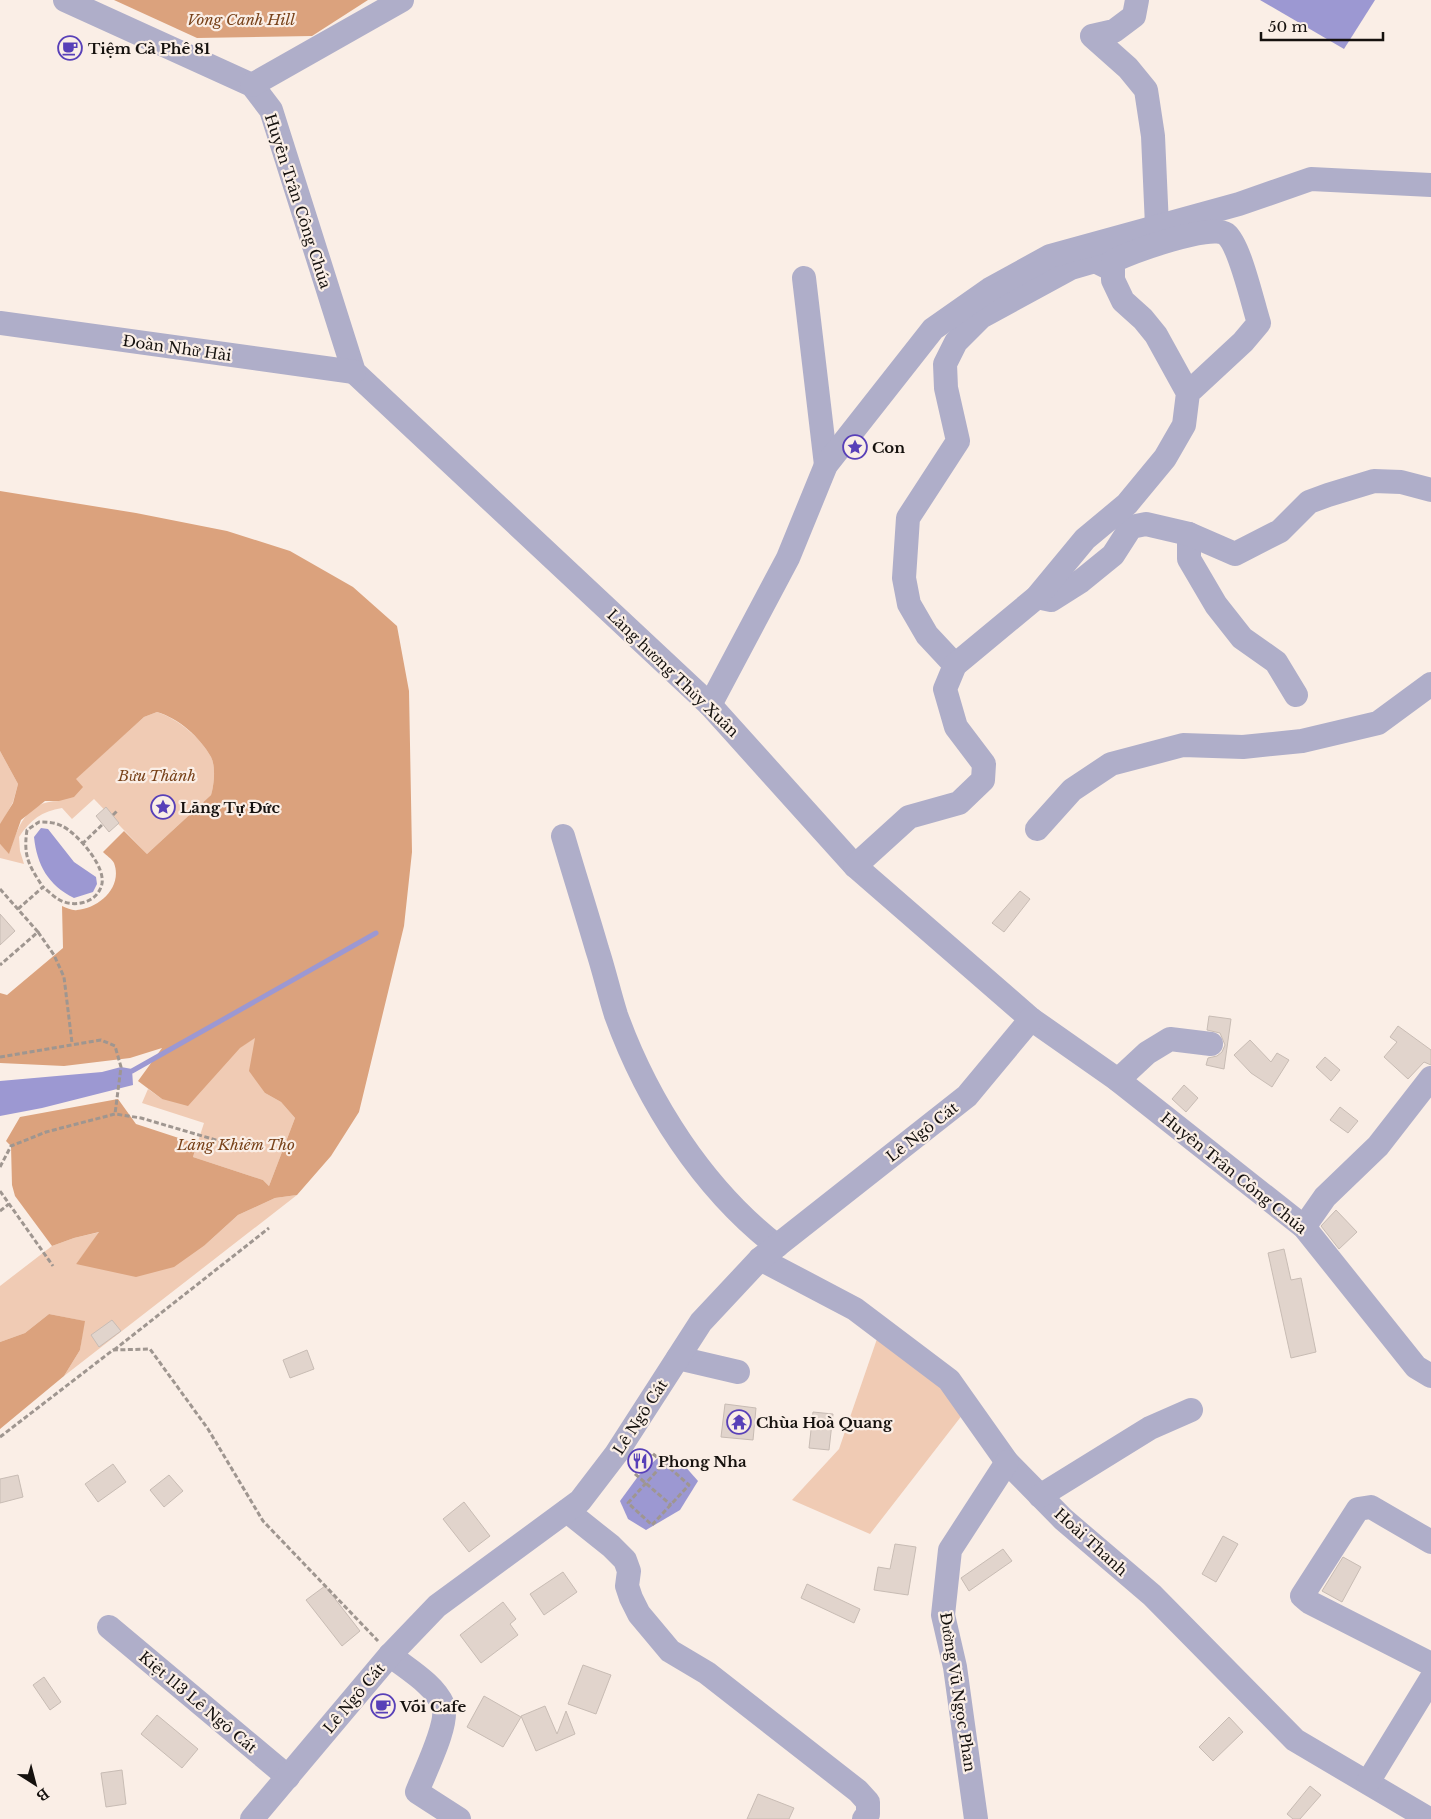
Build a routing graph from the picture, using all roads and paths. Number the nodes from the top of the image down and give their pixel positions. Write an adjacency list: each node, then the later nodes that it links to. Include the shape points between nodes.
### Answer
1 (65, 0): 4 (street, Huyền Trân Công Chúa)
2 (402, 0): 4 (street)
3 (1137, 0): 6 (street, via 1134,16 1114,31 1092,36 1128,68 1146,90 1153,136)
4 (252, 85): 10 (street, Huyền Trân Công Chúa, via 271,110)
5 (1431, 185): 6 (street, via 1311,179 1239,204)
6 (1157, 226): 12 (street, via 1050,256 990,289 933,329)
7 (1113, 270): 11 (street, via 1113,280 1123,301 1144,319 1156,335); 11 (street, via 1113,261 1137,250 1212,230 1226,234 1237,251 1259,323); 16 (street, via 1095,261 1071,268 981,316 956,342 945,364 946,388 958,441 908,518 904,578 909,604 927,635)
8 (804, 278): 12 (street)
9 (0, 323): 10 (street, Đoàn Nhữ Hài)
10 (354, 372): 19 (street, Làng hương Thủy Xuân)
11 (1188, 393): 15 (street, via 1184,425 1165,458 1127,504 1085,539)
12 (826, 465): 19 (street, via 788,558)
13 (1431, 490): 14 (street, via 1400,482 1374,481 1328,495 1309,502 1280,532 1235,554)
14 (1189, 534): 15 (street, via 1146,524 1131,527 1113,555 1081,581 1051,600); 18 (street, via 1190,559 1216,605 1242,638 1276,662)
15 (1037, 596): 16 (street)
16 (955, 665): 26 (street, via 946,688 956,727 984,764 983,780 959,803 909,817)
17 (1431, 684): 23 (street, via 1378,723 1302,741 1243,747 1183,745 1111,764 1072,790)
18 (1296, 695)
19 (710, 705): 26 (street, Làng hương Thủy Xuân)
20 (117, 811): 21 (path)
21 (113, 815)
22 (103, 824): 25 (path)
23 (1037, 829)
24 (563, 836): 46 (street, Hoài Thanh, via 616,1015 653,1093 679,1137)
25 (82, 844): 27 (path, via 102,874 102,887 94,898 72,904 59,900); 27 (path, via 69,830 50,822 39,822 27,830 24,850 31,870)
26 (855, 866): 32 (street, Làng hương Thủy Xuân)
27 (43, 887): 29 (path)
28 (0, 889): 29 (path)
29 (18, 909): 30 (path)
30 (38, 932): 31 (path); 33 (path, via 64,977)
31 (0, 965)
32 (1031, 1019): 37 (street, Huyền Trân Công Chúa); 46 (street, Lê Ngô Cát, via 967,1096)
33 (72, 1043): 35 (path); 38 (path, via 101,1040 115,1046 121,1068)
34 (1211, 1044): 37 (street, via 1170,1039 1147,1053)
35 (0, 1057)
36 (1431, 1078): 44 (street, via 1378,1146 1325,1197)
37 (1118, 1080): 44 (street, Huyền Trân Công Chúa)
38 (115, 1114): 39 (path, via 148,1120); 40 (path, via 46,1132 11,1146)
39 (233, 1145)
40 (0, 1166)
41 (0, 1190): 42 (path)
42 (9, 1204): 43 (path); 47 (path)
43 (0, 1211)
44 (1304, 1227): 51 (street, Huyền Trân Công Chúa, via 1416,1367)
45 (269, 1228): 48 (path)
46 (768, 1252): 49 (street, Lê Ngô Cát, via 701,1322); 54 (street, Hoài Thanh, via 855,1309 949,1380)
47 (53, 1266)
48 (113, 1350): 53 (path); 64 (path, via 150,1349 208,1429 263,1521 348,1607)
49 (678, 1358): 50 (street); 61 (street, Lê Ngô Cát, via 616,1454 580,1501)
50 (738, 1372)
51 (1431, 1376)
52 (1191, 1410): 59 (street, via 1150,1428)
53 (0, 1437)
54 (1007, 1462): 59 (street, Hoài Thanh); 73 (street, Đường Vũ Ngọc Phan, via 950,1550 943,1615 955,1667)
55 (664, 1463): 56 (path, via 652,1453); 58 (path); 60 (path, via 689,1485)
56 (638, 1469)
57 (634, 1473): 58 (path)
58 (646, 1482): 60 (path); 60 (path, via 628,1503 652,1525)
59 (1040, 1496): 68 (street, Hoài Thanh, via 1152,1596 1295,1740)
60 (671, 1505)
61 (567, 1510): 64 (street, Lê Ngô Cát, via 437,1606); 72 (street, via 625,1560 631,1598 639,1614 670,1651 707,1673 858,1791 868,1802 868,1814)
62 (1431, 1542): 65 (street, via 1371,1507 1358,1509 1302,1596)
63 (109, 1627): 67 (street, Kiệt 113 Lê Ngô Cát)
64 (390, 1655): 67 (street, Lê Ngô Cát); 71 (street, via 432,1690 443,1705 445,1718 417,1792)
65 (1431, 1664)
66 (1431, 1679): 68 (street)
67 (288, 1777): 70 (street, Lê Ngô Cát)
68 (1368, 1782): 69 (street, Hoài Thanh)
69 (1420, 1817)
70 (252, 1819)
71 (459, 1819)
72 (864, 1819)
73 (976, 1819)

